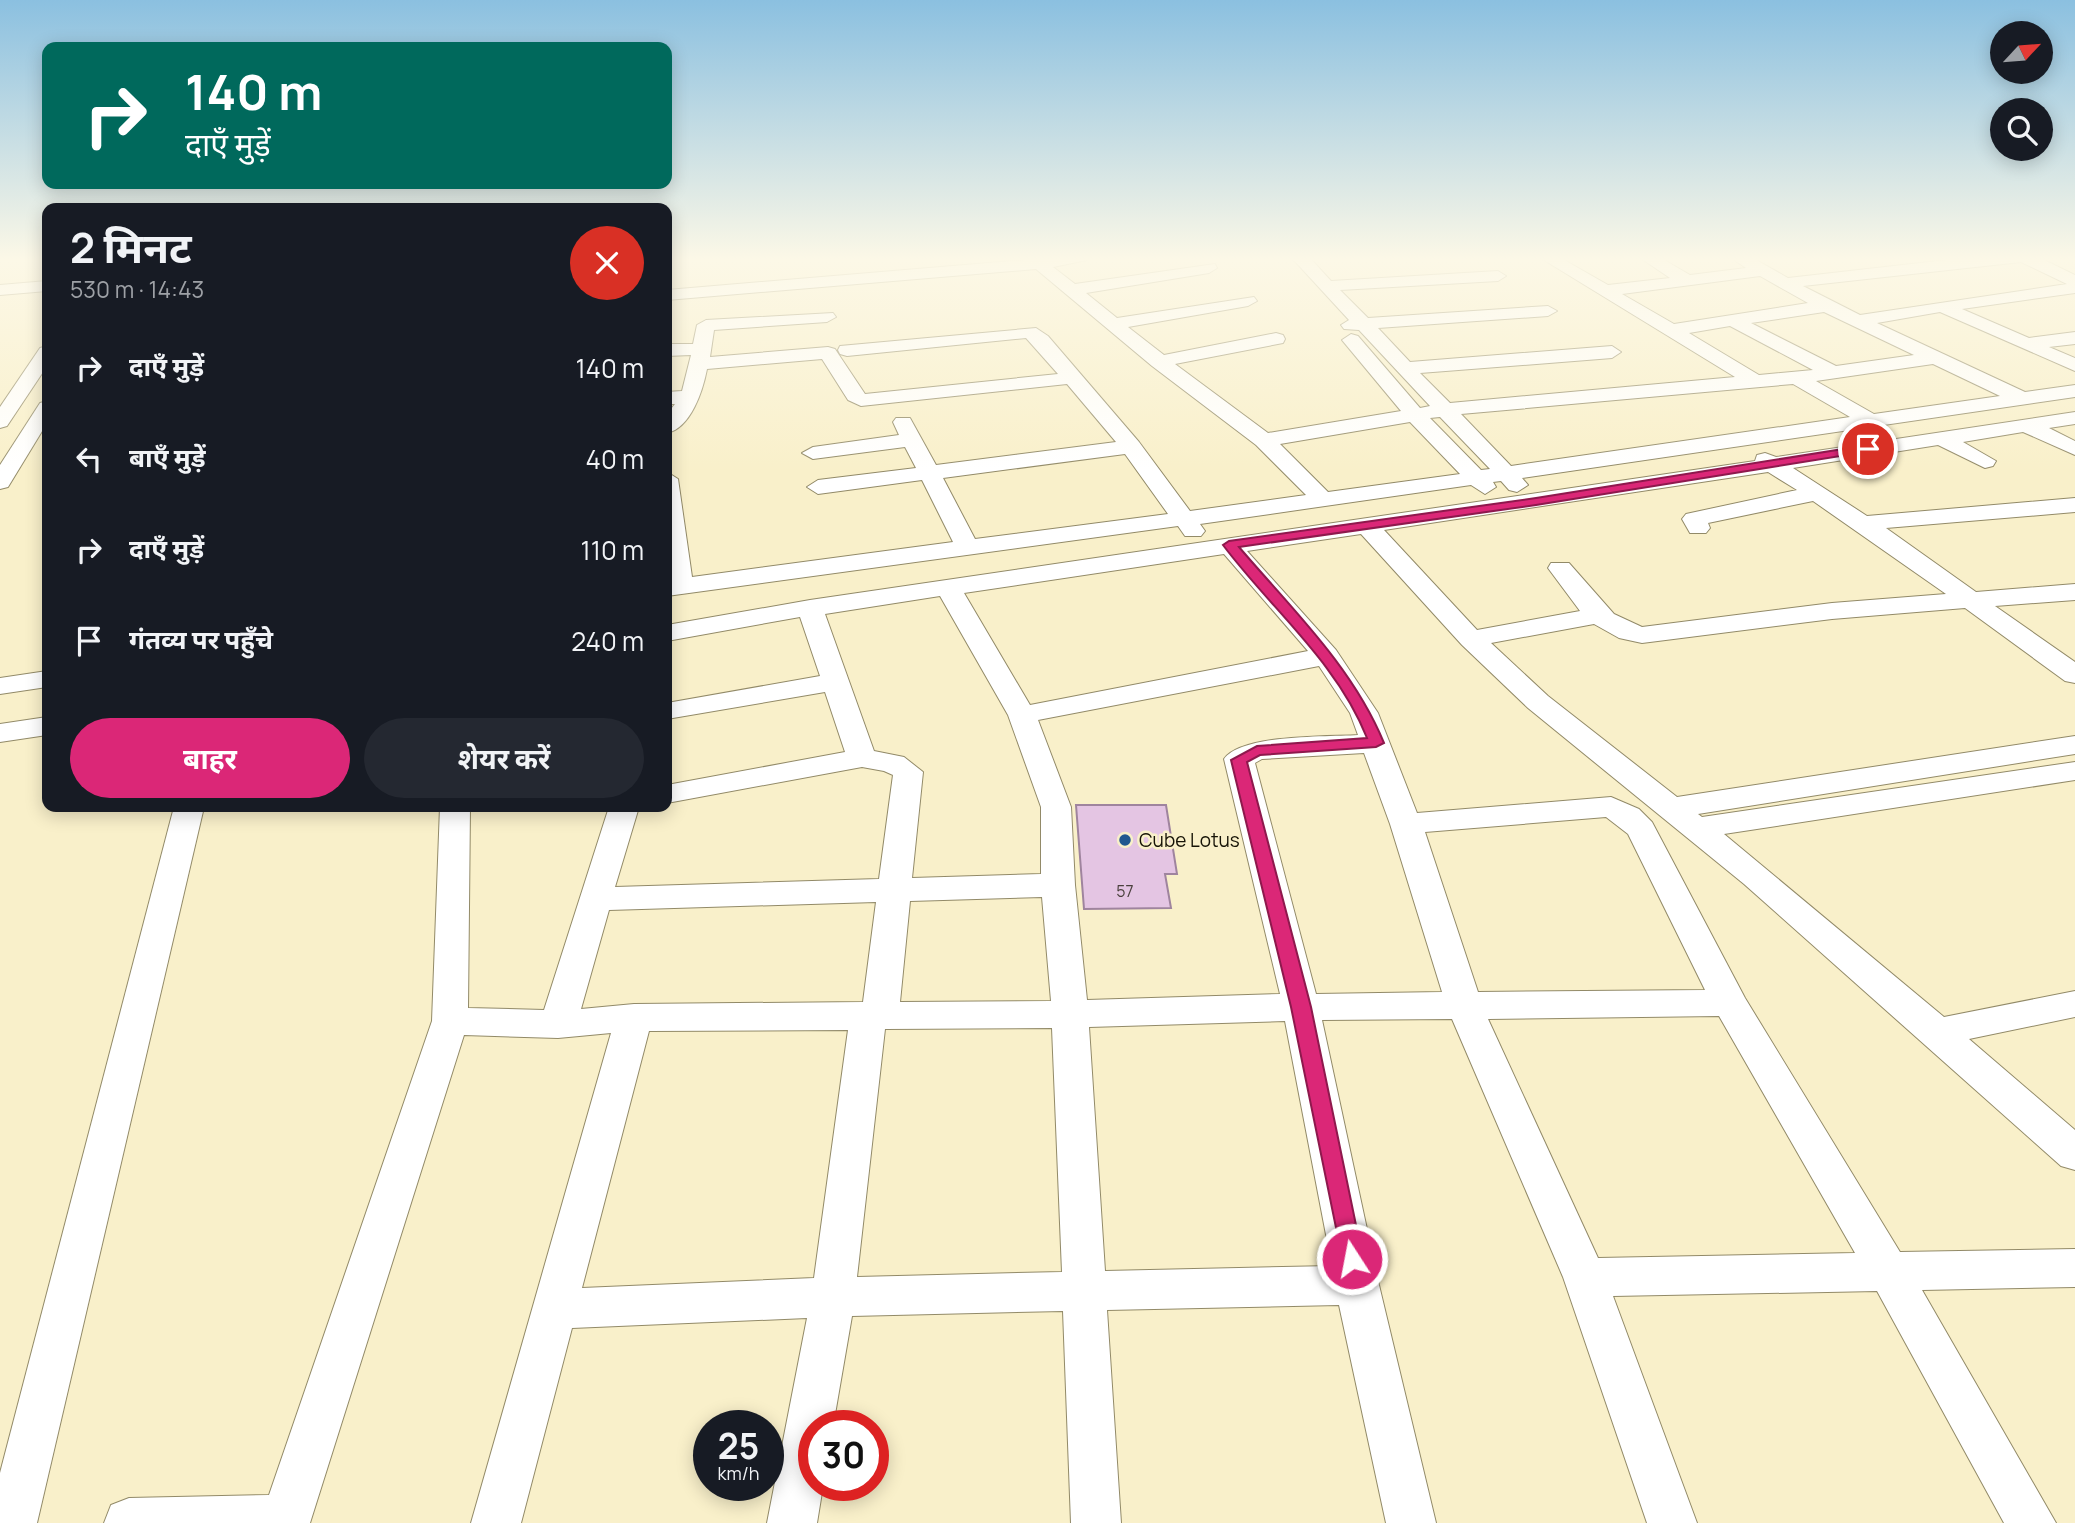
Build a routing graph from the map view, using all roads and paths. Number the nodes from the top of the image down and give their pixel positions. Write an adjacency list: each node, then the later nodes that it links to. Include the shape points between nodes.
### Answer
1 (705, 328): 17 (street)
2 (1116, 328): 20 (street)
3 (1341, 328): 33 (street)
4 (1365, 328): 22 (street)
5 (1668, 328): 10 (street)
6 (1684, 328): 10 (street)
7 (1747, 328): 23 (street)
8 (1871, 328): 18 (street)
9 (1991, 328): 13 (street)
10 (1671, 330): 26 (street)
11 (2075, 338): 13 (street)
12 (1276, 339): 20 (street)
13 (2027, 344): 21 (street)
14 (847, 350): 24 (street, via 1030,332)
15 (672, 351): 17 (street)
16 (1612, 352): 22 (street)
17 (700, 356): 24 (street, via 828,353 855,397 870,400); 28 (street)
18 (1932, 358): 23 (street); 30 (street)
19 (42, 359): 37 (street)
20 (1159, 362): 41 (street)
21 (2075, 365)
22 (1404, 368): 31 (street)
23 (1830, 371): 25 (street)
24 (1072, 377): 42 (street)
25 (1797, 378): 26 (street); 35 (street)
26 (1755, 381): 31 (street)
27 (2075, 391): 30 (street)
28 (691, 397): 29 (street); 36 (street)
29 (672, 398)
30 (2021, 398): 35 (street)
31 (1443, 410): 33 (street); 48 (street)
32 (42, 415): 50 (street)
33 (1415, 415): 41 (street); 49 (street)
34 (2075, 418): 38 (street)
35 (1869, 420): 40 (street)
36 (672, 421)
37 (0, 422)
38 (2025, 425): 39 (street); 43 (street)
39 (1940, 438): 45 (street); 46 (street)
40 (1732, 439): 46 (street); 48 (street)
41 (1264, 440): 53 (street)
42 (1130, 447): 47 (street); 57 (street)
43 (2075, 449)
44 (813, 453): 47 (street, via 908,431)
45 (1985, 461)
46 (1771, 464): 52 (street); 54 (street)
47 (931, 473): 51 (street); 62 (street)
48 (1506, 476): 49 (street); 54 (street)
49 (1476, 479): 53 (street); 56 (street)
50 (0, 481)
51 (818, 488)
52 (1816, 493): 58 (street); 60 (street, via 1695,519)
53 (1323, 500): 57 (street)
54 (1536, 501): 56 (street)
55 (2075, 505): 58 (street)
56 (1505, 506): 59 (street)
57 (1184, 519): 61 (street); 62 (street)
58 (1863, 523): 68 (street)
59 (1366, 524): 61 (street); 72 (street)
60 (1698, 528)
61 (1217, 546): 66 (street); 73 (street)
62 (968, 548): 65 (street)
63 (672, 559): 65 (street)
64 (1560, 568): 70 (street)
65 (674, 588)
66 (948, 588): 69 (street); 79 (street)
67 (2075, 592): 68 (street)
68 (1971, 599): 70 (street, via 1642,635 1617,629); 74 (street)
69 (810, 608): 71 (street); 76 (street)
70 (1599, 615): 72 (street)
71 (672, 632)
72 (1471, 639): 86 (street, via 1538,702)
73 (1326, 656): 79 (street); 82 (street, via 1364,713)
74 (2075, 675)
75 (42, 680): 77 (street)
76 (836, 682): 78 (street); 83 (street)
77 (0, 686)
78 (672, 710)
79 (1022, 715): 92 (street, via 1056,807)
80 (42, 727): 81 (street)
81 (0, 733)
82 (1376, 743): 90 (street); 97 (street, via 1257,751 1239,760)
83 (862, 758): 85 (street); 93 (street, via 893,763 908,772)
84 (2073, 763): 86 (street, via 2043,750); 91 (street)
85 (672, 793)
86 (1672, 808): 91 (street)
87 (188, 812): 114 (street)
88 (455, 812): 102 (street)
89 (622, 812): 94 (street)
90 (1406, 824): 95 (street, via 1611,807 1628,816 1641,829); 98 (street)
91 (1696, 828): 104 (street)
92 (1058, 885): 93 (street); 99 (street)
93 (894, 889): 94 (street); 100 (street)
94 (595, 899): 103 (street)
95 (1729, 1003): 98 (street); 107 (street)
96 (2075, 1004): 104 (street)
97 (1301, 1007): 98 (street); 99 (street); 109 (street)
98 (1465, 1007): 108 (street)
99 (1070, 1014): 100 (street); 110 (street)
100 (874, 1016): 101 (street); 111 (street)
101 (634, 1018): 103 (street); 112 (street)
102 (450, 1021): 103 (street); 113 (street)
103 (558, 1024)
104 (1937, 1032): 105 (street)
105 (2075, 1154)
106 (2075, 1268): 107 (street)
107 (1889, 1272): 108 (street); 121 (street)
108 (1585, 1277): 120 (street)
109 (1357, 1285): 110 (street); 119 (street)
110 (1085, 1291): 111 (street); 118 (street)
111 (833, 1297): 112 (street); 117 (street)
112 (553, 1309): 116 (street)
113 (285, 1522): 115 (street)
114 (12, 1523)
115 (129, 1523)
116 (496, 1523)
117 (792, 1523)
118 (1096, 1523)
119 (1411, 1523)
120 (1672, 1523)
121 (2031, 1523)

